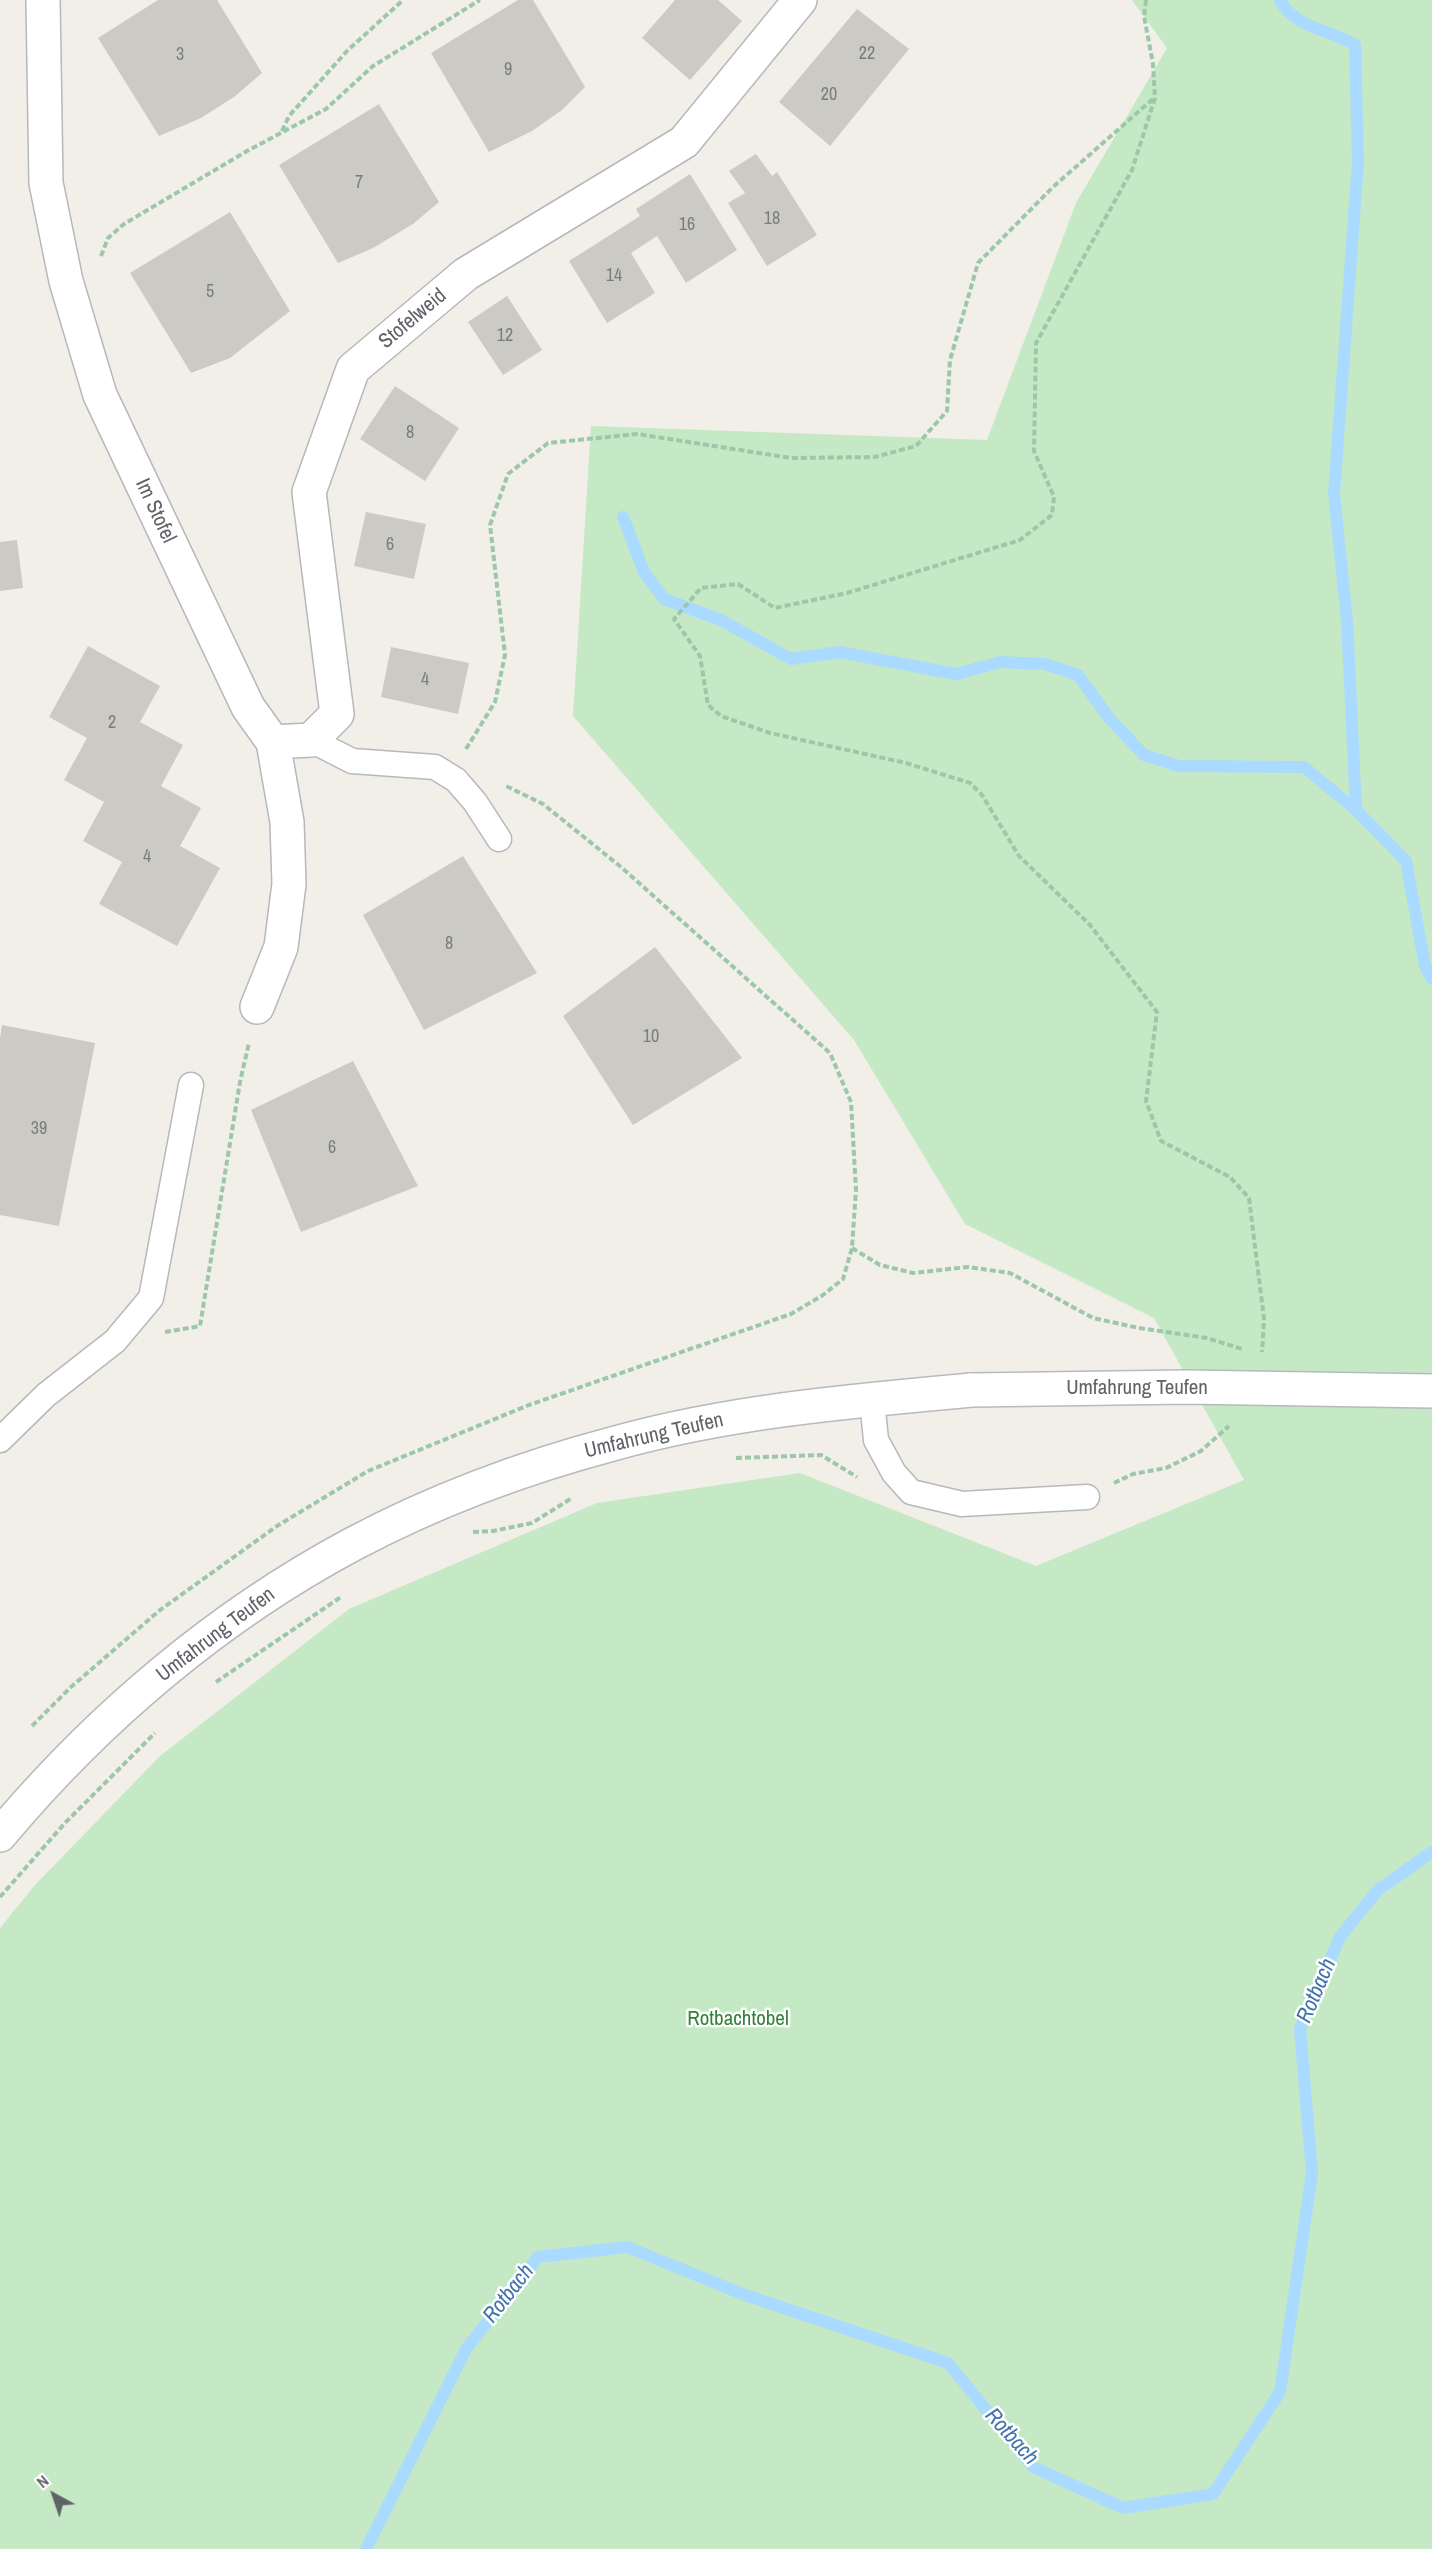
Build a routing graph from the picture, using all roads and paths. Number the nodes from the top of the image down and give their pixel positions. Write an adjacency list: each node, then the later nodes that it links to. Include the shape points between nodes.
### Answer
1 (43, 0): 8 (street, Im Stofel, via 46,183)
2 (403, 0): 7 (path, via 347,51 289,116)
3 (480, 0): 7 (path, via 373,66 326,109)
4 (800, 0): 9 (street, Stofelweid, via 684,142 466,274 353,369 309,492 337,714)
5 (1146, 0): 6 (path, via 1144,16)
6 (1155, 98): 11 (path, via 1053,187 978,263 950,360 947,411 916,446 875,457 791,458 637,434 548,443 508,474 490,525 505,655 495,702 465,752); 16 (path, via 1132,170 1036,343 1034,451 1054,497 1052,516 1020,540 847,593 775,608 738,584 701,588 674,619 700,656 708,705 722,716 770,733 906,763 970,783 982,795 1019,856 1090,925 1157,1012 1146,1101 1161,1141 1230,1177 1250,1198 1264,1319 1262,1355 1207,1338 1094,1318 1010,1273 968,1267 912,1273 880,1265)
7 (281, 132): 8 (path, via 124,224 108,238 94,272)
8 (71, 298): 10 (street, Im Stofel, via 100,395 248,707)
9 (311, 740): 10 (street); 11 (lane, via 352,761)
10 (273, 742): 14 (street, Im Stofel, via 287,822 289,884 281,947)
11 (435, 767): 12 (lane)
12 (456, 780): 13 (lane); 16 (path, via 482,774 543,804 621,867 830,1053 851,1102 856,1190)
13 (499, 839)
14 (257, 1007): 18 (path, via 240,1082 200,1326)
15 (191, 1085): 18 (lane, via 152,1298)
16 (852, 1248): 17 (path, via 843,1279)
17 (823, 1295)
18 (116, 1341): 22 (lane, via 46,1395)
19 (1432, 1391): 20 (street, Umfahrung Teufen, bridge, via 1186,1387 972,1390)
20 (872, 1400): 24 (lane, via 876,1440 894,1473); 31 (street, Umfahrung Teufen, via 720,1420 618,1442 521,1471 428,1508 353,1544 281,1586 143,1690 72,1756)
21 (1235, 1421): 26 (path, via 1201,1451 1166,1468 1133,1474)
22 (0, 1440)
23 (725, 1458): 24 (path, via 821,1455 881,1491)
24 (911, 1492): 26 (lane, via 962,1504)
25 (579, 1495): 27 (path, via 532,1522 493,1531)
26 (1087, 1497)
27 (466, 1532)
28 (349, 1592): 29 (path)
29 (210, 1686)
30 (159, 1729): 32 (path, via 65,1823)
31 (0, 1835)
32 (0, 1897)

